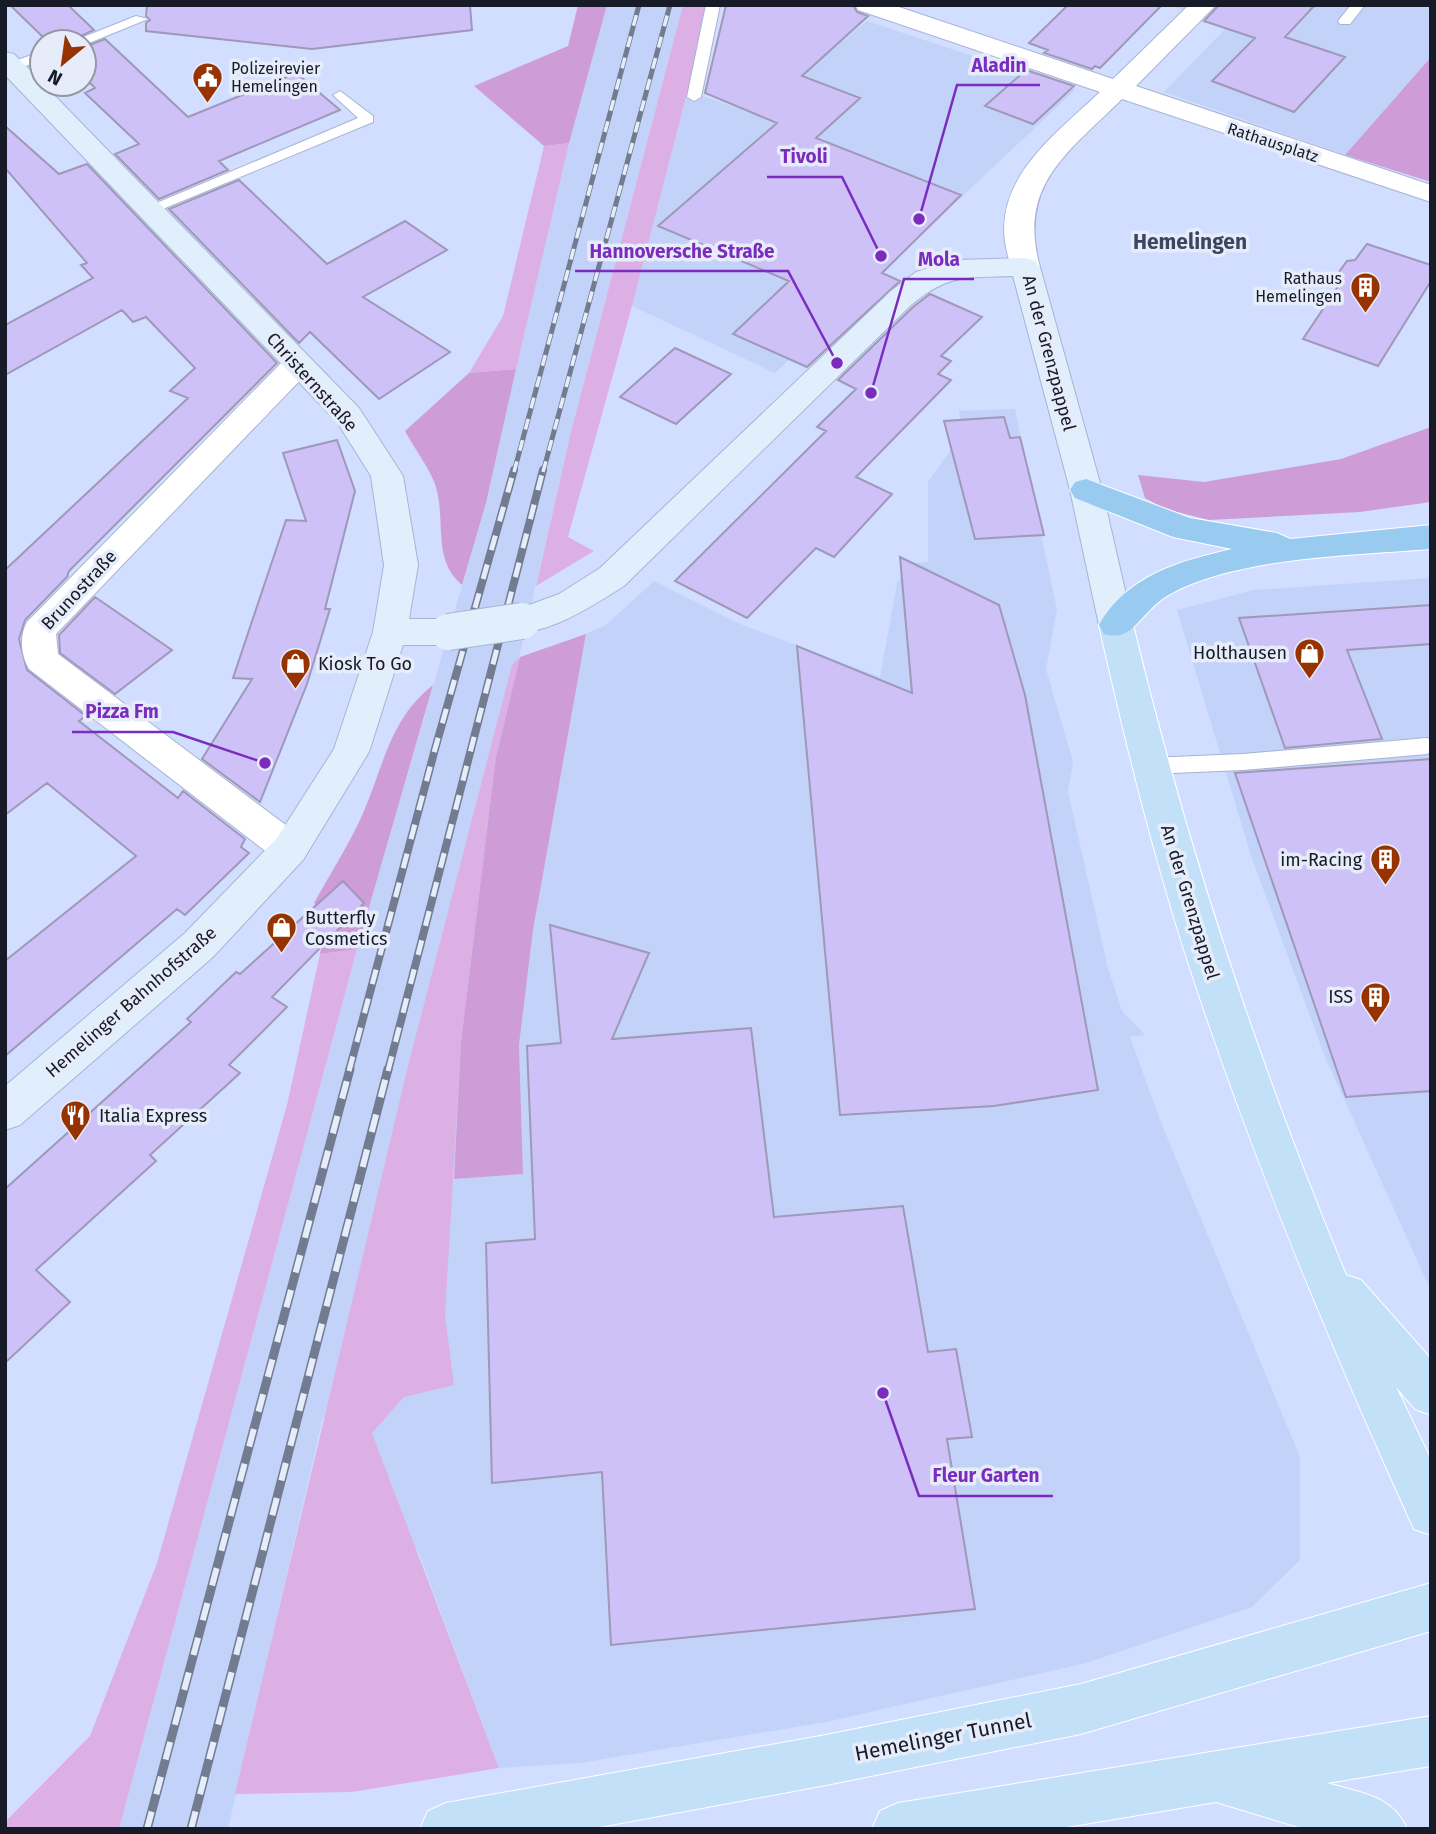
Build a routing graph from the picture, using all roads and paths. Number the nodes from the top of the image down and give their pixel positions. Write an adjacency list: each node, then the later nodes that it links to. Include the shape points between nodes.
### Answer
1 (713, 5): 12 (lane)
2 (867, 5): 10 (street, Rathausplatz)
3 (1204, 5): 10 (street)
4 (1358, 5): 6 (lane)
5 (141, 19): 7 (lane)
6 (1345, 21)
7 (98, 35)
8 (28, 58): 9 (lane)
9 (9, 63): 14 (street, Christernstraße)
10 (1116, 90): 13 (street, Rathausplatz); 15 (street, via 1043,162 1026,186 1018,242)
11 (340, 95): 14 (lane, via 368,119)
12 (694, 97)
13 (1431, 194)
14 (148, 210): 16 (street, Christernstraße)
15 (1025, 267): 17 (street, An der Grenzpappel); 21 (street, bridge, via 955,269 926,278 612,577 571,603 522,621 448,632)
16 (298, 364): 21 (street, Christernstraße, via 348,415 387,476 401,565); 24 (street, Brunostraße, via 39,631 41,660)
17 (1086, 490): 19 (highway, via 1185,529); 20 (street, An der Grenzpappel)
18 (1431, 537): 19 (highway)
19 (1303, 549): 20 (highway, via 1199,568 1146,593)
20 (1116, 625): 23 (main road, An der Grenzpappel)
21 (390, 632): 24 (street, Hemelinger Bahnhofstraße, via 351,752)
22 (1427, 746): 23 (lane)
23 (1149, 766): 26 (main road, An der Grenzpappel, via 1249,1082)
24 (290, 849): 25 (street, Hemelinger Bahnhofstraße, via 200,945)
25 (5, 1112)
26 (1320, 1267): 27 (main road); 28 (main road, An der Grenzpappel)
27 (1431, 1393)
28 (1431, 1512)
29 (1431, 1607): 32 (main road, Hemelinger Tunnel, via 1082,1709)
30 (1431, 1741): 31 (main road)
31 (1212, 1776): 33 (main road); 34 (main road, via 1369,1821)
32 (446, 1829)
33 (898, 1829)
34 (1381, 1829)

